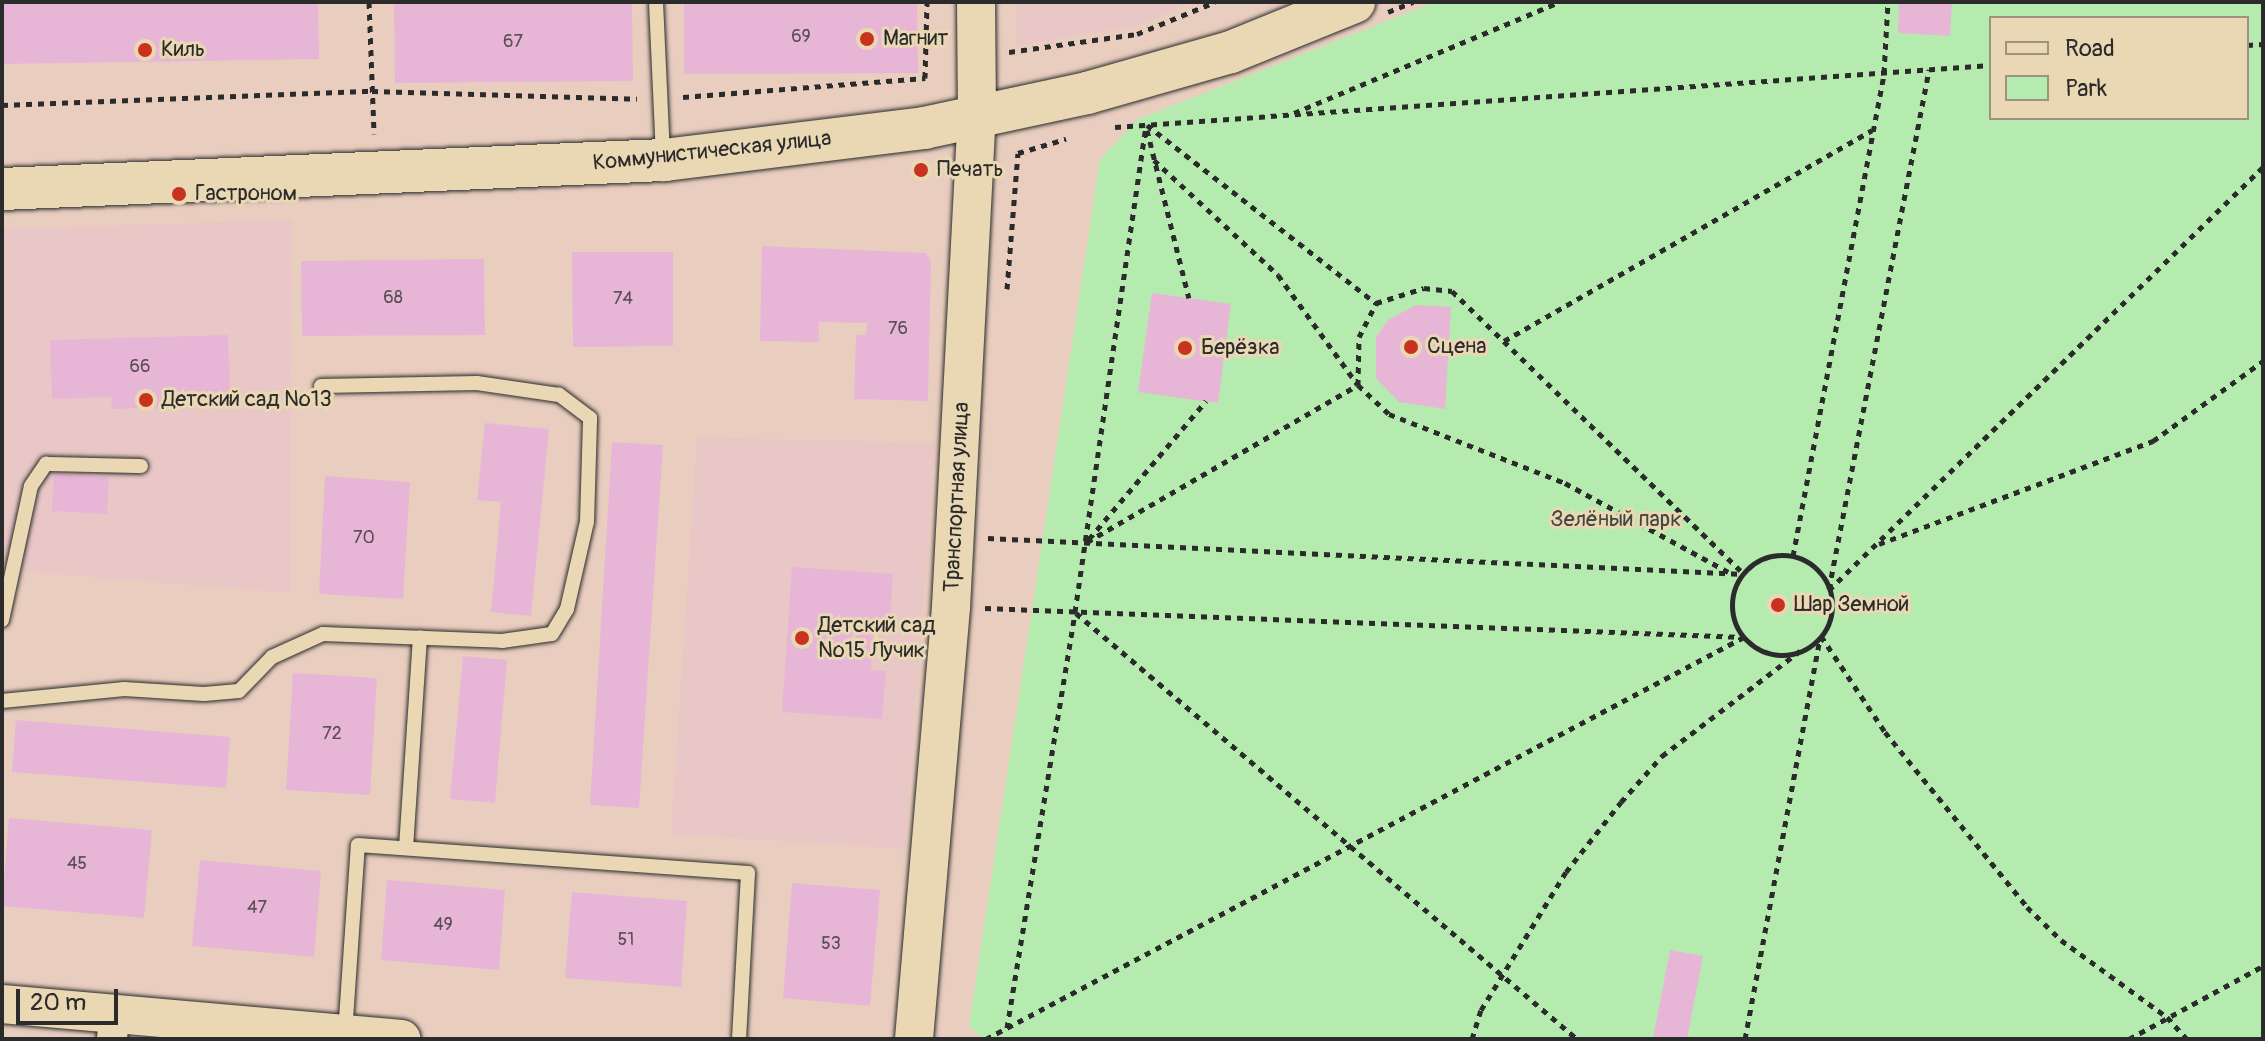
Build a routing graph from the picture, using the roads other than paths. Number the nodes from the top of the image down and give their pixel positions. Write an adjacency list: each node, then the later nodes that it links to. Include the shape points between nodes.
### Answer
1 (656, 2): 5 (lane)
2 (976, 2): 4 (street, Транспортная улица)
3 (1354, 2): 4 (main road, Коммунистическая улица, via 1231,52 1087,93)
4 (977, 114): 5 (main road, Коммунистическая улица, via 924,128); 18 (street, Транспортная улица, via 951,607)
5 (664, 160): 6 (main road, Коммунистическая улица)
6 (2, 189)
7 (321, 386): 10 (lane, via 477,383 559,395 590,418 587,522 567,609 552,634 502,641)
8 (141, 466): 9 (lane, via 46,464 31,486)
9 (2, 620)
10 (420, 637): 11 (lane, via 323,634 272,657 239,691 124,689); 12 (lane)
11 (2, 701)
12 (406, 848): 15 (lane, via 358,845); 17 (lane, via 748,873)
13 (2, 1004): 14 (street)
14 (113, 1026): 15 (street)
15 (345, 1034): 16 (street)
16 (401, 1039)
17 (739, 1039)
18 (914, 1039)

